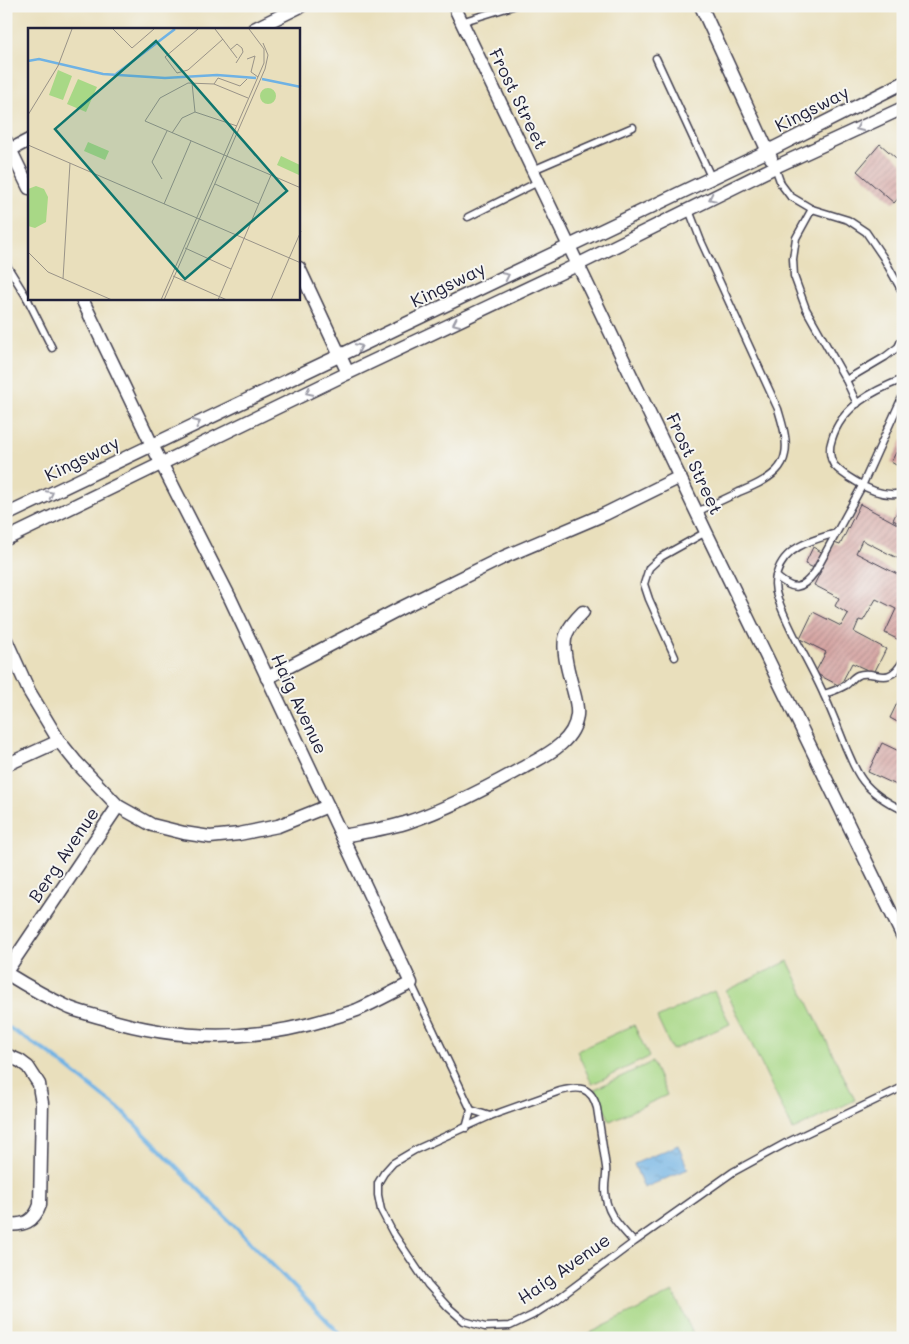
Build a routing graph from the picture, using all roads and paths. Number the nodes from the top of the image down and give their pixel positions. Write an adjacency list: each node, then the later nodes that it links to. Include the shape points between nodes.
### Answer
1 (302, 6): 6 (street)
2 (454, 6): 5 (street, Frost Street)
3 (513, 6): 5 (lane)
4 (701, 6): 13 (street)
5 (461, 22): 15 (street, Frost Street)
6 (256, 28)
7 (656, 58): 16 (lane)
8 (903, 83): 13 (street, Kingsway)
9 (903, 108): 14 (street, Kingsway, one-way to 14)
10 (633, 127): 15 (lane)
11 (28, 140): 12 (street)
12 (8, 147): 17 (street)
13 (768, 151): 14 (street); 16 (street, Kingsway)
14 (775, 167): 18 (lane, via 785,191); 19 (street, Kingsway, one-way to 19)
15 (536, 176): 20 (lane); 21 (street, Frost Street)
16 (711, 177): 21 (street, Kingsway)
17 (28, 186)
18 (812, 209): 25 (lane, via 848,220 866,232); 34 (lane, via 796,238 794,276 806,309)
19 (689, 210): 23 (street, Kingsway); 42 (lane, via 778,409 786,445 785,455 776,471)
20 (468, 217)
21 (569, 246): 23 (street, Frost Street); 31 (street, Kingsway, one-way to 21)
22 (6, 264): 26 (lane)
23 (579, 264): 32 (street, Kingsway, one-way to 32); 39 (street, Frost Street)
24 (300, 270): 31 (street)
25 (903, 293)
26 (28, 298)
27 (29, 300): 30 (lane)
28 (82, 300): 37 (street, Haig Avenue)
29 (903, 337): 34 (lane, via 898,347 885,357)
30 (52, 348)
31 (339, 356): 32 (street); 37 (street, Kingsway, one-way to 31)
32 (348, 373): 38 (street, Kingsway, one-way to 38)
33 (903, 379): 36 (lane, via 881,388)
34 (846, 380): 36 (lane)
35 (903, 395): 40 (lane)
36 (857, 404): 40 (lane, via 842,418 830,446 833,464)
37 (152, 445): 38 (street, Haig Avenue); 43 (street, Kingsway, one-way to 37)
38 (162, 463): 46 (street, Kingsway); 52 (street, Haig Avenue)
39 (680, 477): 42 (street, Frost Street); 52 (street, via 495,562)
40 (862, 486): 41 (lane, via 879,493); 45 (lane)
41 (903, 493)
42 (697, 512): 44 (street, Frost Street)
43 (6, 515)
44 (706, 532): 50 (lane, via 661,557 649,568 644,584); 60 (street, Frost Street)
45 (836, 533): 47 (lane, via 797,546 784,559); 47 (lane, via 808,582 796,588)
46 (6, 539)
47 (776, 576): 53 (lane, via 777,598)
48 (583, 612): 59 (street, via 564,638 578,712 574,728 561,745 491,785 434,812 403,823)
49 (8, 646): 54 (street, via 29,691)
50 (675, 657)
51 (903, 661): 53 (lane, via 892,674 857,675)
52 (267, 678): 57 (street, Haig Avenue)
53 (824, 694): 58 (lane, via 854,768 863,782 874,793)
54 (59, 741): 55 (street); 56 (street)
55 (6, 765)
56 (118, 806): 57 (street, via 152,825 210,836 278,826); 61 (street, Berg Avenue)
57 (328, 806): 59 (street, Haig Avenue)
58 (903, 810)
59 (342, 836): 62 (street, Haig Avenue)
60 (903, 937)
61 (6, 973): 62 (street, via 71,1008 118,1023 156,1032 205,1036 286,1030 356,1010)
62 (411, 983): 65 (lane, Haig Avenue)
63 (6, 1055): 68 (street, via 28,1067 38,1084 41,1162 40,1205 35,1217 26,1222)
64 (903, 1087): 69 (lane, Haig Avenue, via 733,1172)
65 (471, 1110): 66 (lane); 67 (lane)
66 (490, 1116): 67 (lane, Haig Avenue); 69 (lane, Haig Avenue, via 570,1088 586,1090 597,1108 607,1175 606,1202 612,1216)
67 (466, 1128): 69 (lane, Haig Avenue, via 393,1162 378,1183 381,1210 393,1232 428,1285 464,1321 485,1328 510,1326 555,1302)
68 (6, 1224)
69 (634, 1242)

